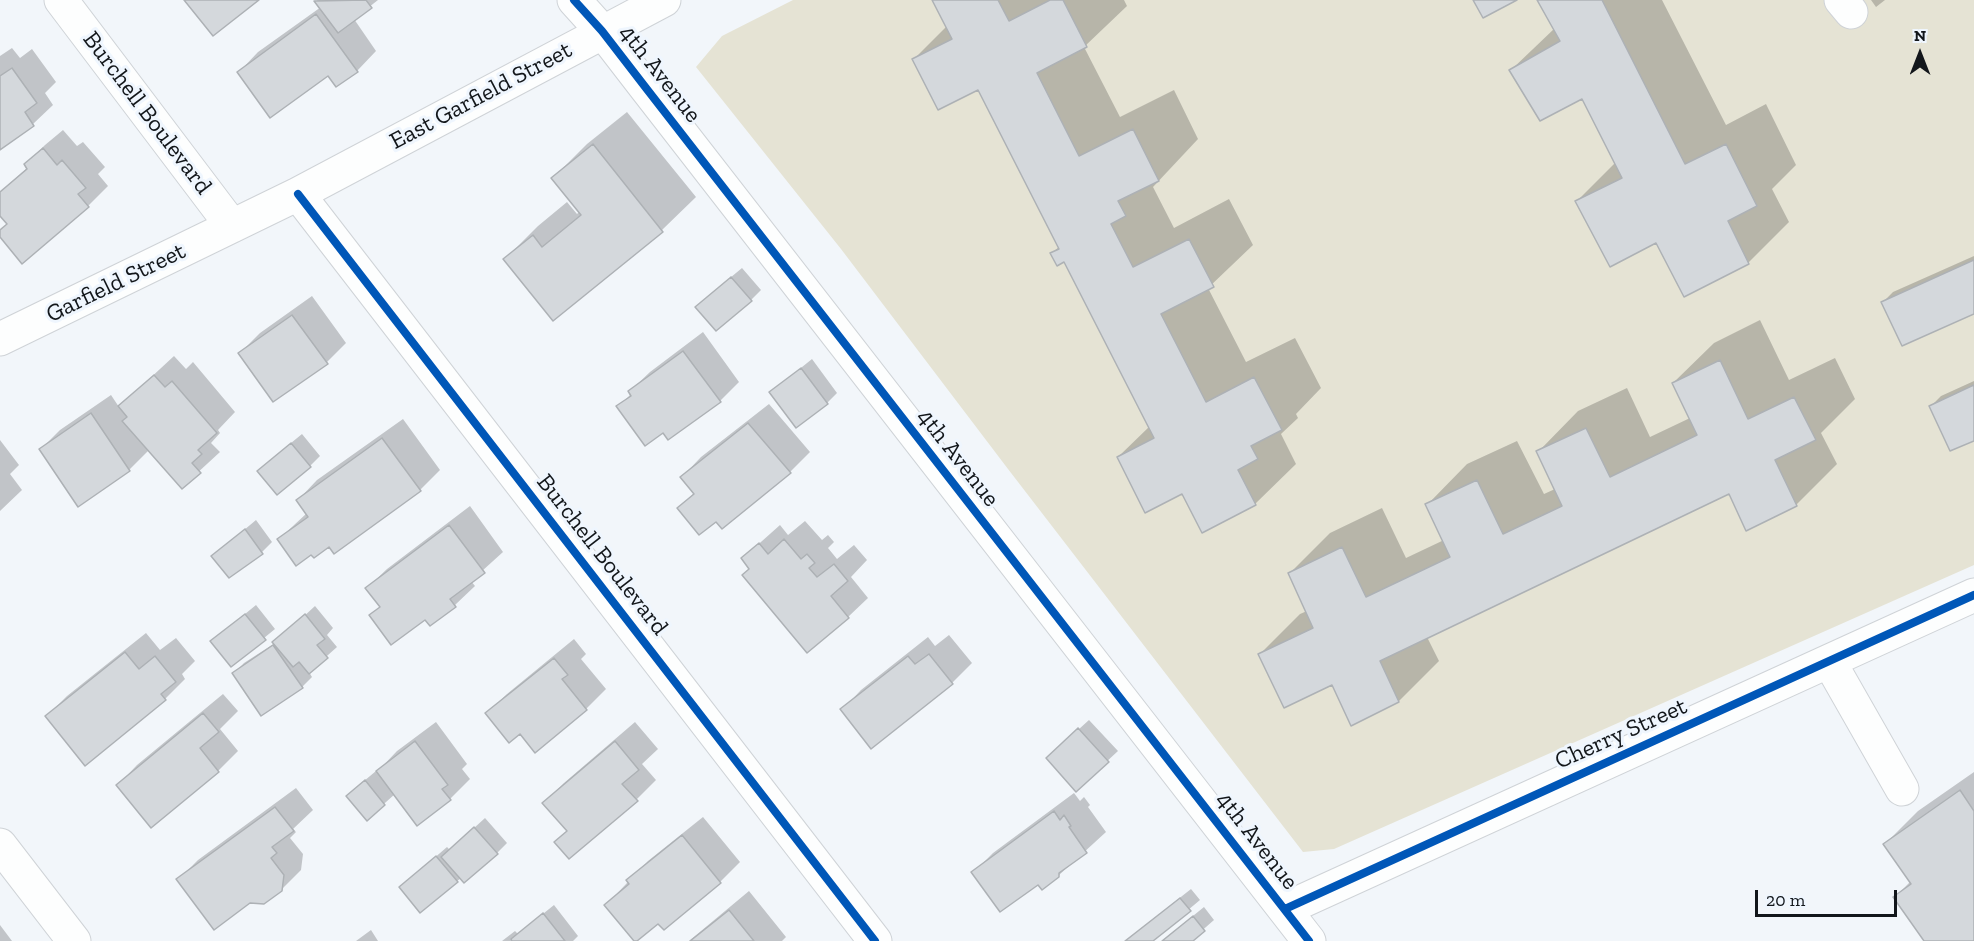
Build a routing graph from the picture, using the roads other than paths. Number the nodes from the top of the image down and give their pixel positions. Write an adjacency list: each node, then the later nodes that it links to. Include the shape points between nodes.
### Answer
1 (61, 0): 6 (street, Burchell Boulevard)
2 (574, 0): 4 (street, 4th Avenue)
3 (664, 0): 4 (street, East Garfield Street)
4 (602, 31): 5 (street, East Garfield Street); 12 (street, 4th Avenue)
5 (298, 194): 6 (street, East Garfield Street); 14 (street, Burchell Boulevard)
6 (232, 226): 7 (street, Garfield Street)
7 (0, 339)
8 (1974, 595): 9 (street, Cherry Street)
9 (1829, 661): 10 (street); 12 (street, Cherry Street)
10 (1902, 789)
11 (0, 845): 13 (street)
12 (1284, 909): 15 (street, 4th Avenue)
13 (74, 941)
14 (876, 941)
15 (1309, 941)

